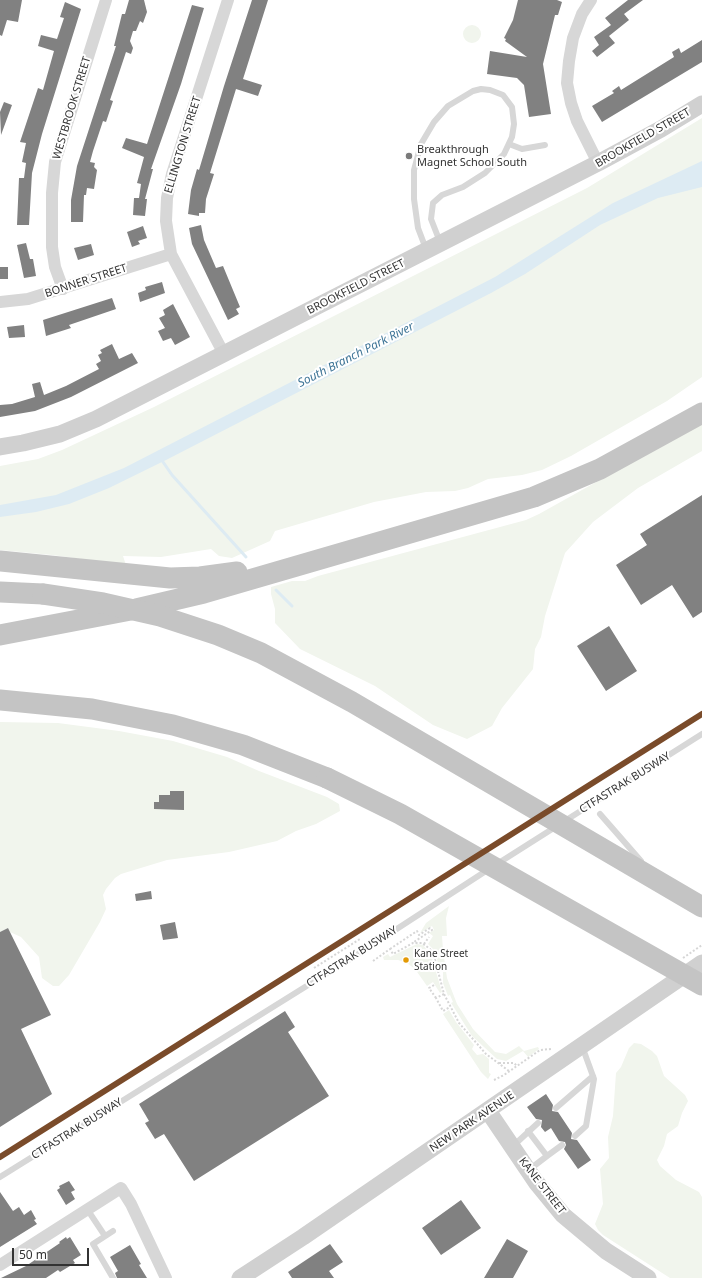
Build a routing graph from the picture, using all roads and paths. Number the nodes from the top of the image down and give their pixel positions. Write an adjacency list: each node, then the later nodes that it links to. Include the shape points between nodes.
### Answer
1 (106, 0): 10 (street, WESTBROOK STREET, via 55,162 52,247 55,267)
2 (228, 0): 9 (street, ELLINGTON STREET, via 172,174 166,221)
3 (591, 0): 7 (street, via 582,14 573,38 568,83 577,121)
4 (702, 104): 7 (street, BROOKFIELD STREET)
5 (509, 144): 6 (lane, via 522,149); 8 (lane, via 499,160 485,173 442,195 433,203 431,219); 8 (lane, via 513,130 512,107 503,96 490,90 481,89 464,96 445,109 434,122 426,133 417,157 413,184 418,228)
6 (545, 145)
7 (598, 163): 8 (street, BROOKFIELD STREET)
8 (434, 247): 12 (street, BROOKFIELD STREET)
9 (171, 254): 10 (street, BONNER STREET); 12 (street, ELLINGTON STREET)
10 (63, 289): 11 (street, BONNER STREET, via 28,299)
11 (0, 302)
12 (224, 354): 15 (street, BROOKFIELD STREET, via 78,427 43,439)
13 (702, 400): 16 (highway, via 599,458 550,480 245,570 170,578)
14 (702, 413): 18 (highway, via 609,465 534,497 204,592)
15 (0, 447)
16 (0, 561)
17 (0, 592): 22 (highway, bridge, via 43,594 97,602 165,618 218,635 261,653 340,694)
18 (0, 635)
19 (0, 700): 35 (highway, bridge, via 92,709 173,724 252,748 327,778 386,807)
20 (702, 734): 55 (lane, CTFASTRAK BUSWAY, via 366,949)
21 (600, 814): 22 (lane, bridge, via 628,848)
22 (670, 888): 23 (highway, bridge)
23 (702, 907)
24 (429, 937): 27 (path)
25 (360, 939): 33 (path)
26 (413, 943): 27 (path); 29 (path, via 393,954); 29 (path, via 432,930 430,928 419,935 417,931)
27 (424, 944): 36 (path, via 430,948 434,956)
28 (702, 945): 30 (path)
29 (390, 949): 31 (path)
30 (682, 959)
31 (373, 961)
32 (702, 963): 40 (street, NEW PARK AVENUE)
33 (314, 968)
34 (434, 985): 37 (path, via 429,988)
35 (702, 985)
36 (444, 994): 37 (path); 38 (path)
37 (436, 998): 38 (path, via 443,1011)
38 (450, 1007): 41 (path, via 475,1043)
39 (555, 1046): 42 (path, via 549,1050 540,1050)
40 (582, 1046): 44 (lane); 47 (street, NEW PARK AVENUE)
41 (498, 1063): 42 (path, via 514,1063); 43 (path)
42 (517, 1066): 43 (path)
43 (509, 1071): 45 (path)
44 (593, 1076): 46 (lane); 50 (lane, via 586,1126)
45 (494, 1080)
46 (556, 1108)
47 (488, 1111): 52 (street, KANE STREET); 62 (street, NEW PARK AVENUE)
48 (538, 1123): 49 (lane)
49 (528, 1131): 52 (lane); 53 (lane)
50 (575, 1136)
51 (562, 1145): 53 (lane)
52 (512, 1146): 54 (street, KANE STREET)
53 (548, 1156): 54 (lane)
54 (528, 1170): 63 (street, KANE STREET, via 551,1201 577,1228 606,1251)
55 (0, 1177)
56 (87, 1210): 58 (lane); 59 (street); 61 (street, via 121,1188)
57 (113, 1231): 58 (lane)
58 (105, 1236): 60 (lane, via 93,1244)
59 (0, 1265)
60 (113, 1278)
61 (166, 1278)
62 (240, 1278)
63 (648, 1278)

